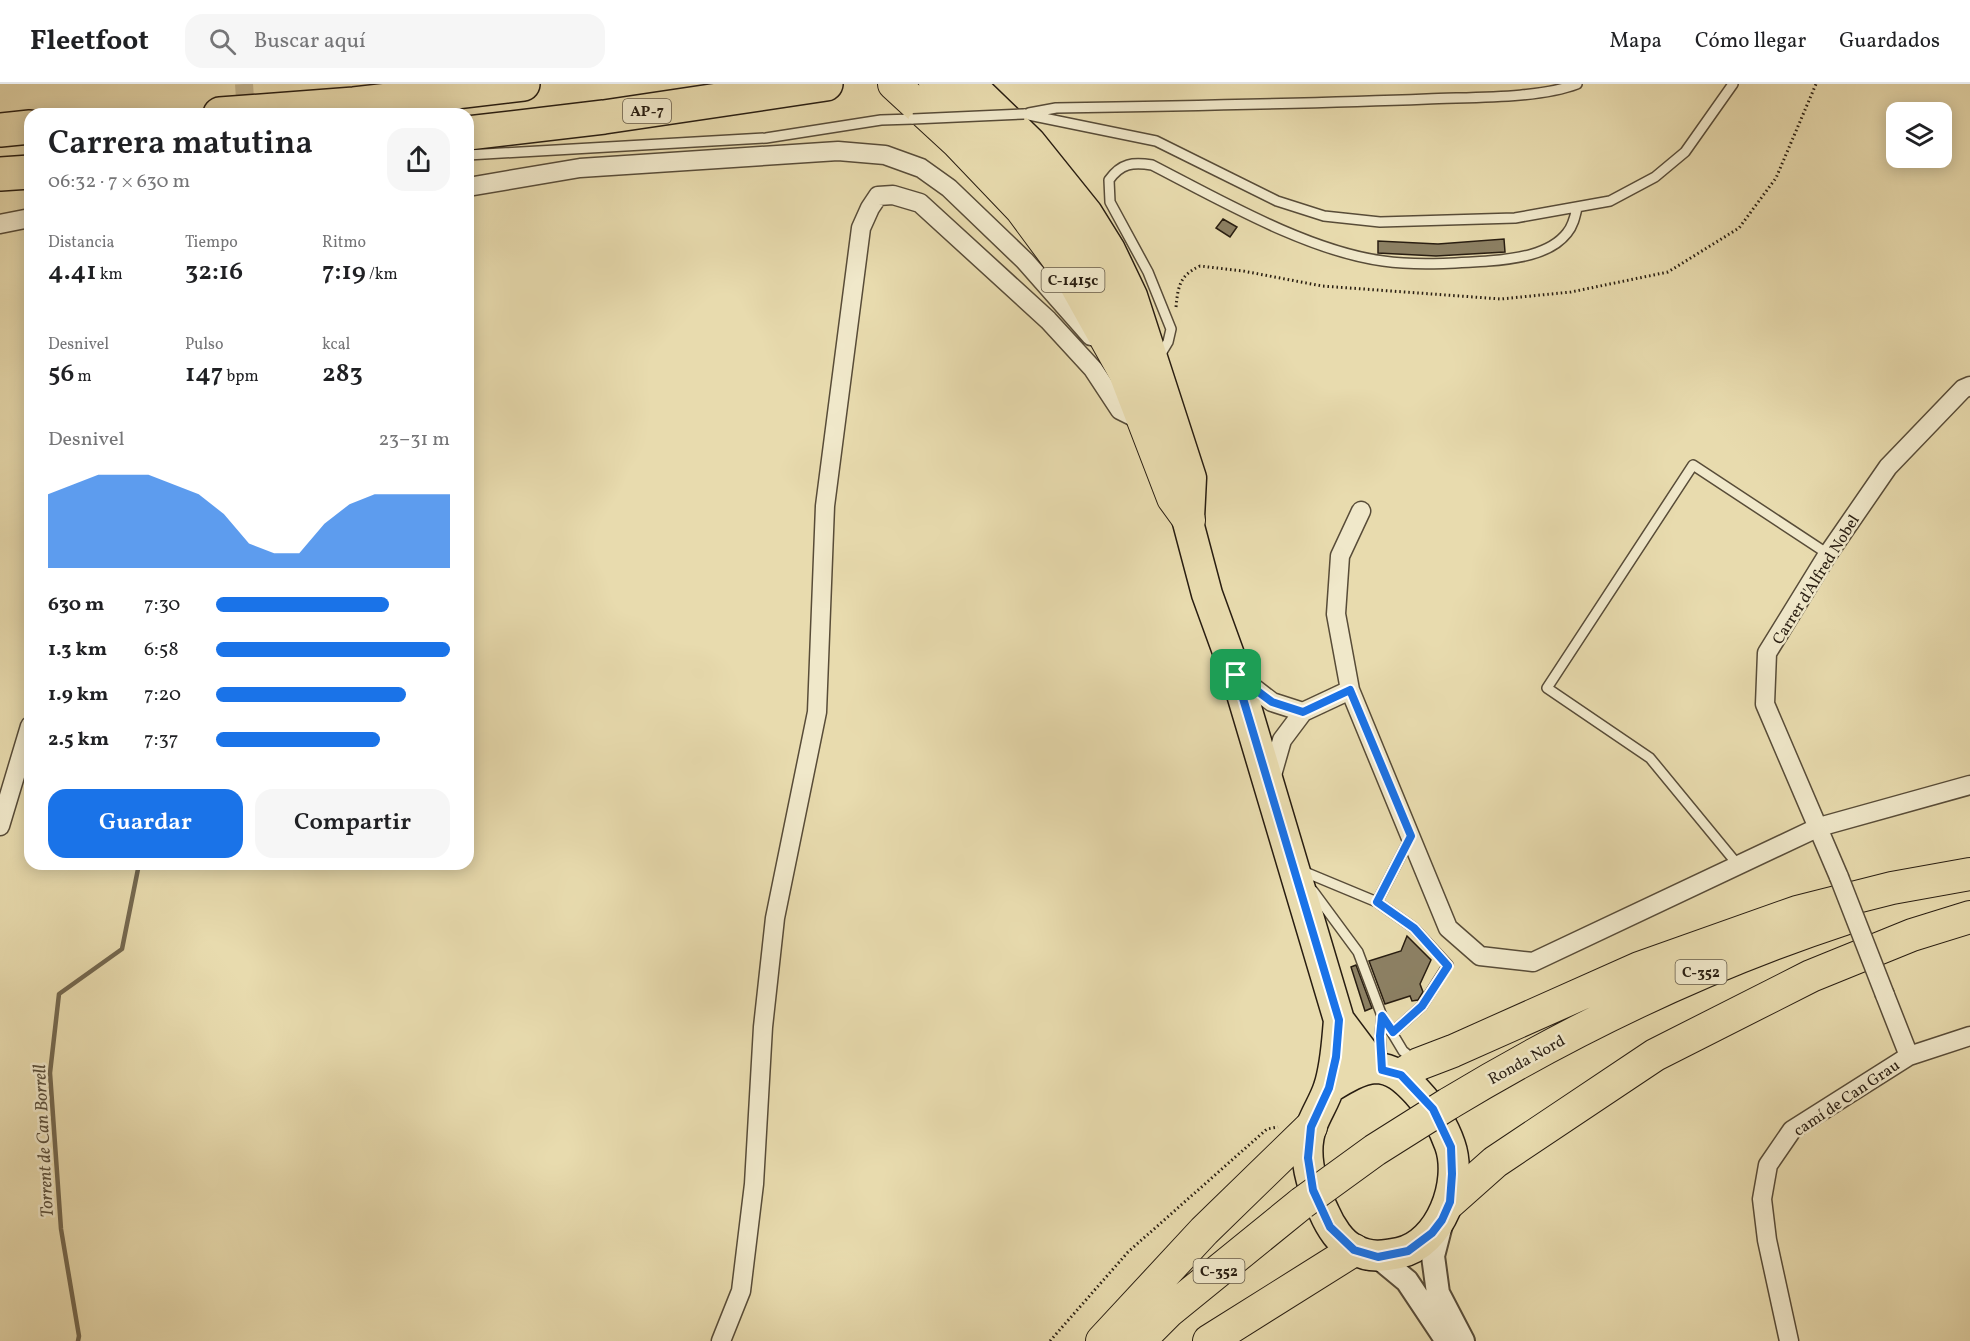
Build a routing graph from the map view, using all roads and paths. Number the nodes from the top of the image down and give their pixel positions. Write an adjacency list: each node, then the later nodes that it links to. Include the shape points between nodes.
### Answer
1 (523, 84): 8 (highway)
2 (826, 84): 13 (highway, AP-7)
3 (894, 84): 25 (highway, C-1415c, via 1021,209 1072,279 1125,373 1173,498)
4 (934, 84): 25 (main road, C-1415c, via 1005,152 1074,240 1138,366)
5 (970, 84): 21 (main road, C-1415c, via 1030,142 1087,213 1132,296)
6 (1577, 84): 10 (lane, via 1555,90 1472,97 1056,108)
7 (1733, 84): 18 (lane, via 1701,132 1670,166 1630,192)
8 (450, 89): 9 (highway, via 354,105)
9 (309, 108)
10 (1024, 114): 14 (lane, bridge, via 881,120 766,138); 18 (lane, via 1156,141 1277,201 1324,216 1380,222 1515,218)
11 (24, 128): 12 (highway)
12 (0, 130)
13 (474, 132)
14 (474, 155)
15 (24, 172): 16 (highway)
16 (0, 174)
17 (474, 186): 23 (street, via 580,168 838,151 885,155 921,168 949,188 1025,261 1081,322 1106,358)
18 (1577, 208): 21 (lane, via 1567,234 1548,249 1508,259 1472,262 1382,261 1312,242 1152,165 1125,165 1109,180 1108,195 1148,272 1171,329)
19 (24, 219): 20 (street)
20 (0, 224)
21 (1154, 365): 25 (main road, C-1415c, via 1191,478)
22 (1970, 386): 26 (street, Carrer d'Alfred Nobel, via 1888,467)
23 (1134, 417): 27 (street, via 1163,504); 55 (street, via 1120,410 1094,369 1048,320 920,203 893,195 878,196 861,228 825,506 817,712 775,918 763,1027 754,1184 741,1290)
24 (1360, 511): 29 (street, via 1340,556 1336,614)
25 (1189, 520): 27 (main road, C-1415c)
26 (1828, 554): 35 (street, Carrer d'Alfred Nobel, via 1767,653 1766,704); 37 (lane, via 1693,465 1547,688 1650,758)
27 (1207, 594): 28 (main road, C-1415c)
28 (1236, 675): 30 (street, via 1272,702); 32 (main road, C-1415c)
29 (1350, 690): 30 (street); 36 (street)
30 (1303, 712): 32 (street, via 1282,740)
31 (24, 746): 34 (street)
32 (1269, 784): 38 (main road, C-1415c)
33 (1970, 785): 35 (street)
34 (0, 826)
35 (1819, 827): 37 (street); 47 (street, Carrer d'Alfred Nobel, bridge)
36 (1411, 836): 37 (street, via 1448,928 1480,956 1533,962); 41 (lane)
37 (1738, 865)
38 (1295, 868): 41 (lane); 43 (lane, via 1358,952); 44 (main road, C-1415c)
39 (1970, 876): 48 (highway, via 1893,888 1797,912 1639,968 1453,1051); 50 (highway, Ronda Nord / C-352, via 1768,946 1641,998 1523,1060)
40 (1970, 900): 50 (highway, Ronda Nord / C-352, via 1787,958 1592,1042)
41 (1377, 902): 45 (lane, via 1414,928 1448,966 1422,1006)
42 (1970, 917): 52 (highway, via 1912,935 1811,976 1654,1055 1495,1162)
43 (1382, 1016): 45 (lane); 48 (lane, via 1380,1036)
44 (1339, 1020): 48 (main road, C-1415c); 49 (main road, C-1415c)
45 (1393, 1032): 48 (lane, via 1402,1051)
46 (1970, 1036): 47 (street, camí de Can Grau)
47 (1909, 1056): 63 (street, camí de Can Grau, via 1792,1130 1768,1165 1763,1210)
48 (1394, 1069): 49 (main road, via 1353,1074); 52 (main road, C-1415c, via 1433,1109 1451,1147 1452,1174)
49 (1329, 1088): 51 (main road, C-1415c)
50 (1451, 1113): 53 (highway, Ronda Nord / C-352, bridge, via 1375,1150)
51 (1313, 1123): 54 (main road, C-1415c, via 1308,1158 1313,1190 1330,1227); 56 (path, via 1267,1130 1128,1252); 57 (highway, via 1204,1231)
52 (1446, 1211): 54 (main road, via 1432,1233 1408,1251); 62 (street, C-1415c, via 1433,1256 1438,1293)
53 (1306, 1212): 58 (highway, Ronda Nord / C-352, via 1169,1311); 59 (highway, Ronda Nord / C-352, via 1255,1262)
54 (1366, 1254): 60 (highway); 61 (street, C-1415c, via 1407,1281)
55 (721, 1341)
56 (1050, 1341)
57 (1102, 1341)
58 (1139, 1341)
59 (1162, 1341)
60 (1209, 1341)
61 (1447, 1341)
62 (1463, 1341)
63 (1789, 1341)

